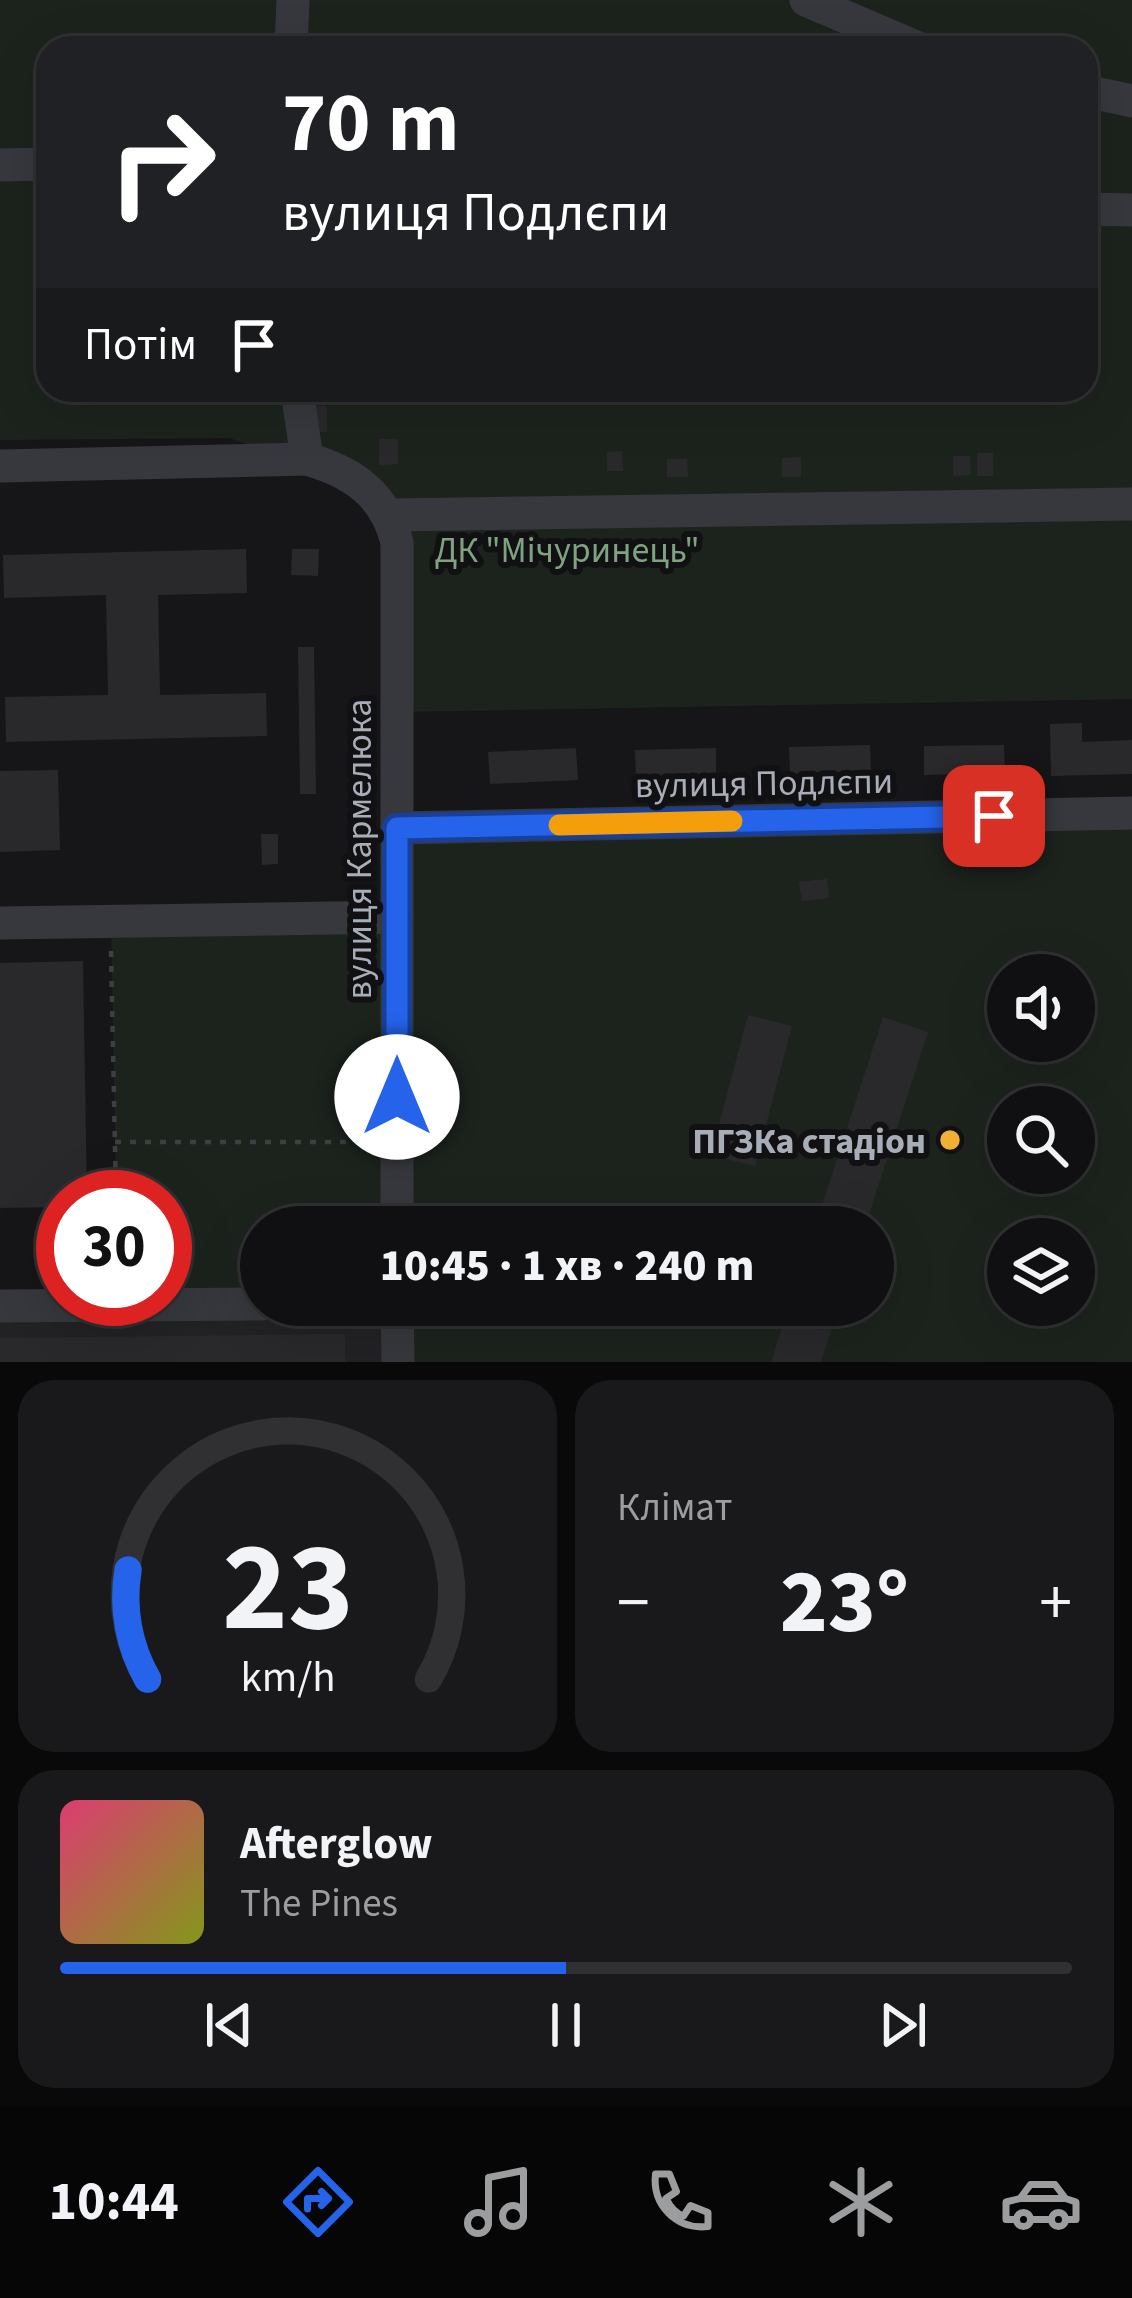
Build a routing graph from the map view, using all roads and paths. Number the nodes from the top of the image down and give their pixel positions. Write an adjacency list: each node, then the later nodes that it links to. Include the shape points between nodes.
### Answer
1 (292, 0): 3 (street)
2 (806, 0): 4 (street)
3 (291, 36)
4 (890, 36)
5 (1098, 94): 6 (street)
6 (1132, 101)
7 (36, 164): 8 (street)
8 (0, 165)
9 (1098, 209): 10 (street)
10 (1132, 210)
11 (299, 402): 12 (street)
12 (307, 459): 13 (street); 15 (street, via 363,485)
13 (0, 466)
14 (1132, 504): 15 (street)
15 (394, 529): 17 (street, вулиця Кармелюка)
16 (1132, 813): 17 (street, вулиця Подлєпи)
17 (397, 828): 18 (street, вулиця Кармелюка)
18 (397, 917): 19 (street); 22 (street, вулиця Кармелюка)
19 (111, 921): 20 (street); 21 (path)
20 (0, 922)
21 (115, 1142): 22 (path); 23 (path)
22 (397, 1142): 24 (street, вулиця Кармелюка)
23 (116, 1170)
24 (397, 1206)
25 (240, 1304): 26 (street)
26 (0, 1306)
27 (397, 1326): 28 (street)
28 (398, 1362)

